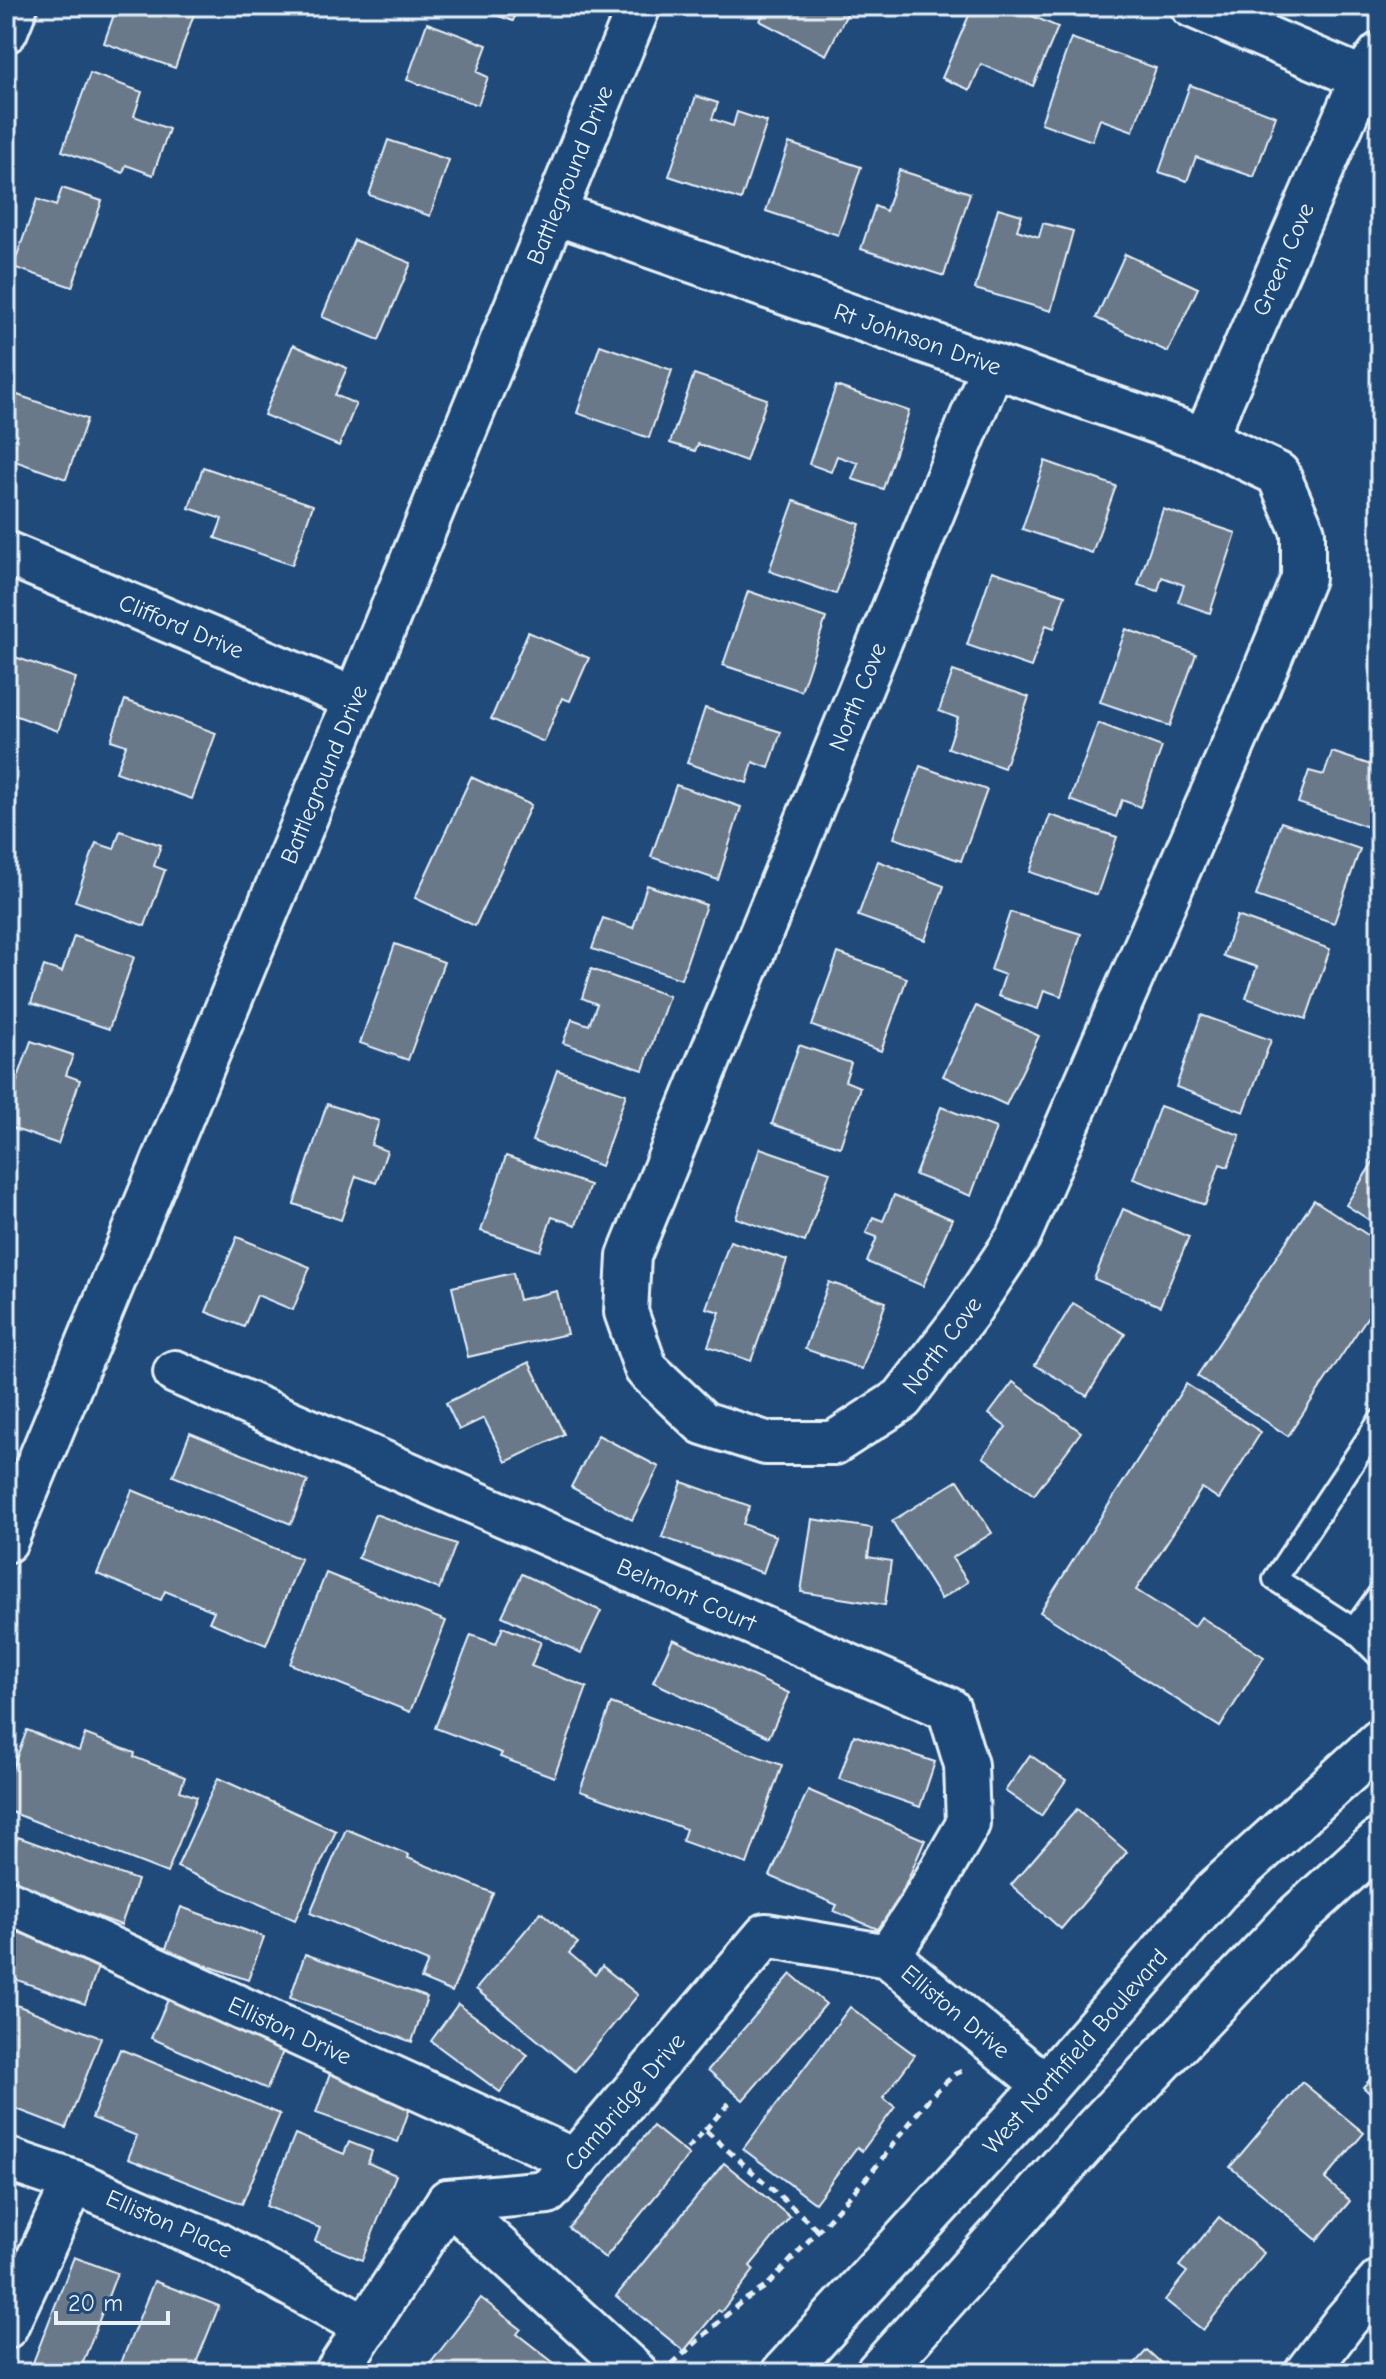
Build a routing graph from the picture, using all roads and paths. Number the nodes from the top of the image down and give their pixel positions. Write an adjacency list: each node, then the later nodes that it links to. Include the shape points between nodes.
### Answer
1 (16, 6): 4 (street)
2 (639, 6): 6 (street, Battleground Drive)
3 (1192, 6): 5 (street, Green Cove)
4 (6, 31)
5 (1371, 66): 8 (street, Green Cove)
6 (555, 213): 7 (street, Rt Johnson Drive); 11 (street, Battleground Drive)
7 (993, 365): 8 (street, Rt Johnson Drive); 9 (street, North Cove, via 629,1256 626,1312 646,1369 703,1423 766,1443 834,1443 902,1399 1019,1236 1303,578 1303,532)
8 (1205, 439): 9 (street, Rt Johnson Drive)
9 (1278, 474)
10 (6, 553): 11 (street, Clifford Drive)
11 (355, 699): 14 (street, Battleground Drive)
12 (175, 1372): 22 (street, Belmont Court, via 949,1709 966,1765 968,1824)
13 (1380, 1421): 16 (lane, via 1275,1579)
14 (6, 1541)
15 (1380, 1594): 16 (lane)
16 (1354, 1630): 17 (lane)
17 (1380, 1656)
18 (1380, 1742): 24 (main road, West Northfield Boulevard, via 1217,1890)
19 (1380, 1841): 39 (main road, via 1299,1915 1107,2117)
20 (6, 1901): 29 (street, Elliston Drive)
21 (766, 1935): 22 (street, Elliston Drive); 29 (street, Cambridge Drive)
22 (888, 1956): 24 (street, Elliston Drive)
23 (976, 2073): 32 (path, via 969,2068 955,2074 930,2097)
24 (1046, 2086): 38 (main road, West Northfield Boulevard)
25 (731, 2101): 26 (path)
26 (705, 2130): 27 (path); 32 (path)
27 (687, 2149)
28 (6, 2159): 30 (street, Elliston Place)
29 (574, 2160): 31 (street, Cambridge Drive, via 548,2192)
30 (74, 2182): 34 (street); 35 (street, Elliston Place, via 215,2243)
31 (448, 2201): 35 (street); 36 (street)
32 (818, 2230): 36 (path, via 767,2286)
33 (1380, 2281): 40 (street)
34 (6, 2327)
35 (367, 2327): 37 (street)
36 (654, 2369)
37 (336, 2373)
38 (784, 2373)
39 (878, 2373)
40 (1306, 2373)

